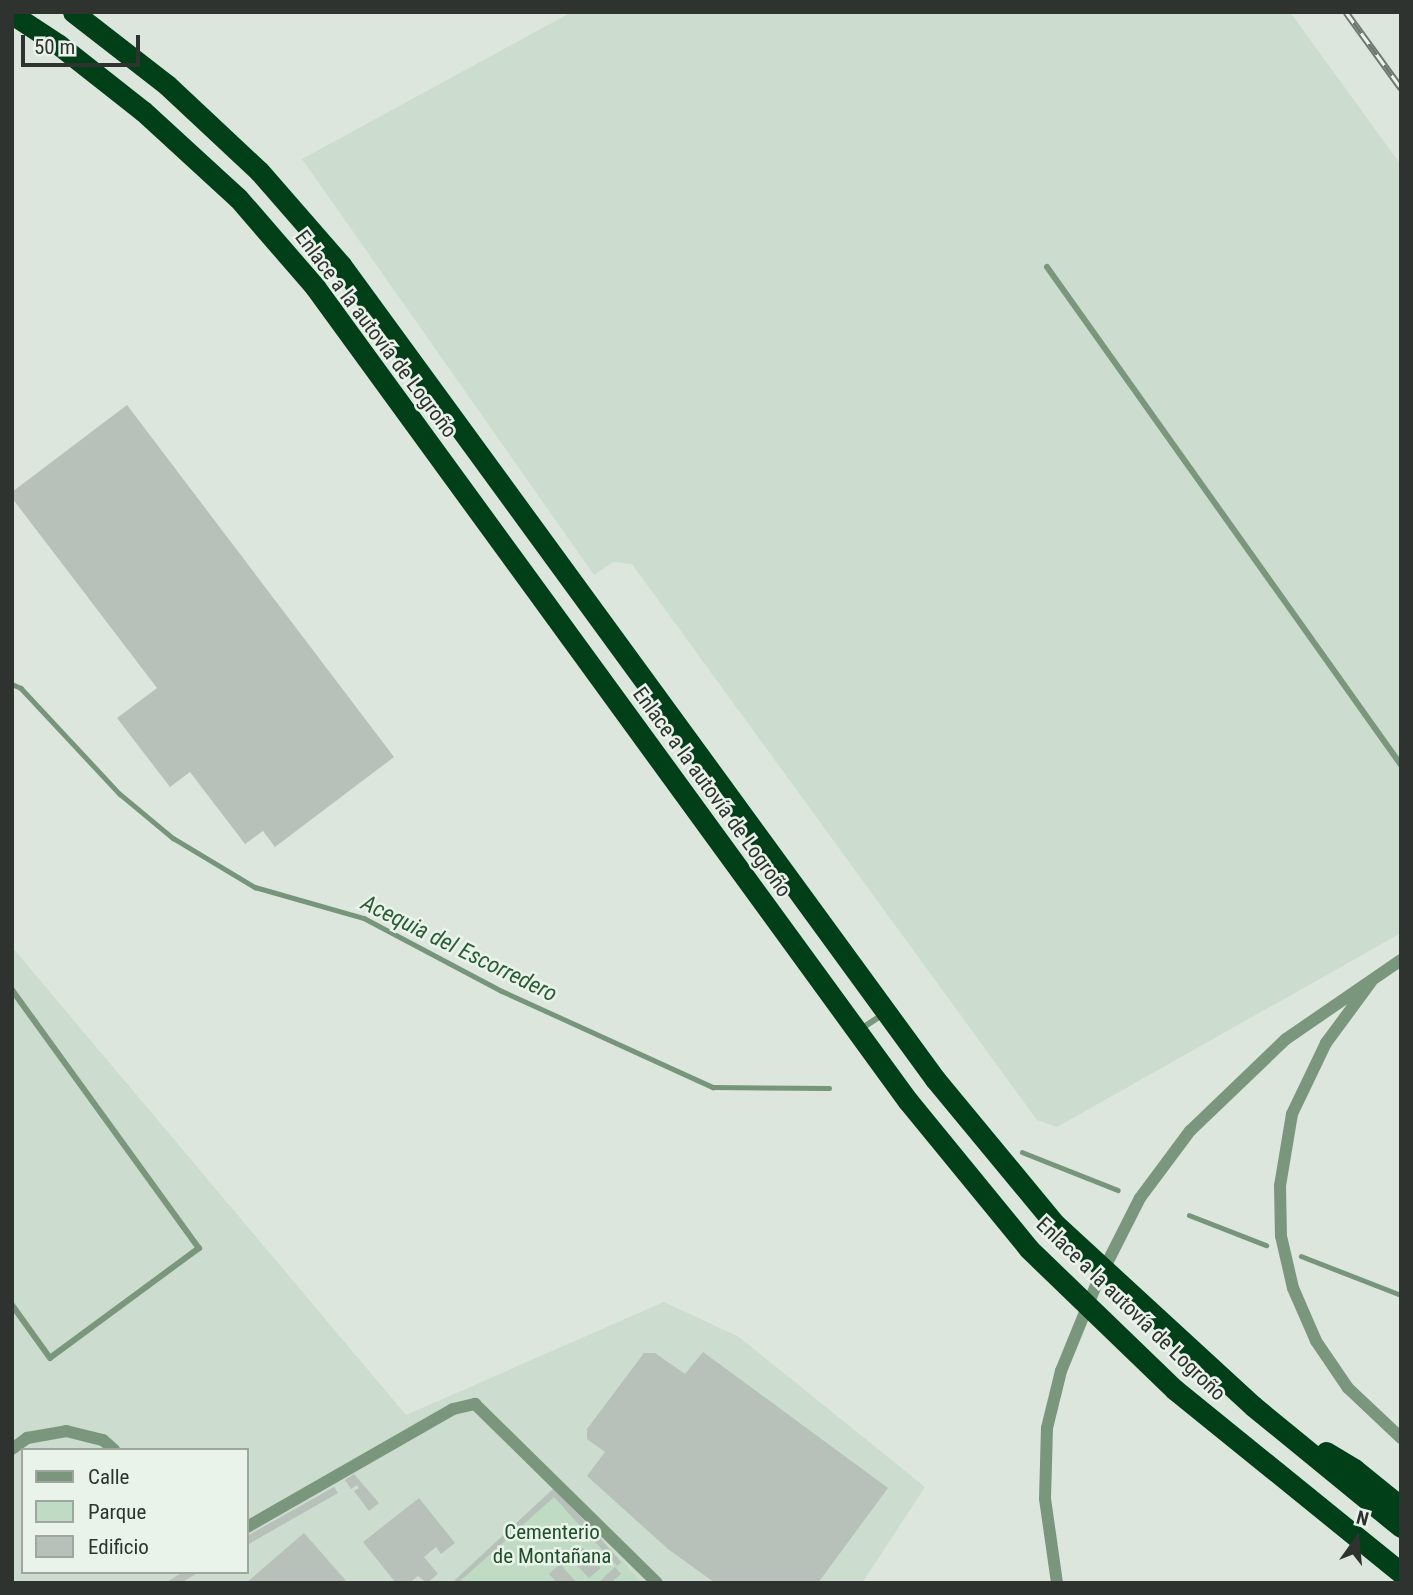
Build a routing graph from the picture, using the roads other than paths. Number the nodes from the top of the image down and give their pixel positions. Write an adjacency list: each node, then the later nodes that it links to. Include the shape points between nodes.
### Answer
1 (73, 12): 8 (highway, Enlace a la autovía de Logroño, via 167,85 259,171 341,265)
2 (12, 14): 9 (highway, Enlace a la autovía de Logroño, via 143,111 238,198 314,288)
3 (1047, 267): 4 (lane)
4 (1401, 765)
5 (1401, 960): 6 (street)
6 (1378, 973): 12 (street, via 1326,1043 1301,1089 1286,1136 1280,1211 1293,1288 1317,1341 1348,1388); 21 (street, via 1286,1039 1190,1131 1140,1198 1097,1283 1061,1371 1047,1428 1045,1499)
7 (12, 990): 10 (lane, via 200,1248 50,1358)
8 (887, 1012): 9 (lane); 11 (highway, Enlace a la autovía de Logroño, via 935,1079 1055,1224)
9 (856, 1032): 16 (highway, Enlace a la autovía de Logroño, via 1029,1249 1174,1389)
10 (12, 1306)
11 (1253, 1406): 15 (highway, via 1354,1469); 18 (highway, Enlace a la autovía de Logroño)
12 (1401, 1438)
13 (12, 1448): 14 (street, via 27,1438 66,1431 103,1440)
14 (112, 1448)
15 (1401, 1507)
16 (1323, 1511): 19 (highway, Enlace a la autovía de Logroño); 22 (highway, via 1343,1542)
17 (248, 1526): 20 (street, via 453,1409 475,1404)
18 (1401, 1527)
19 (1401, 1573)
20 (657, 1583)
21 (1057, 1583)
22 (1390, 1583)

